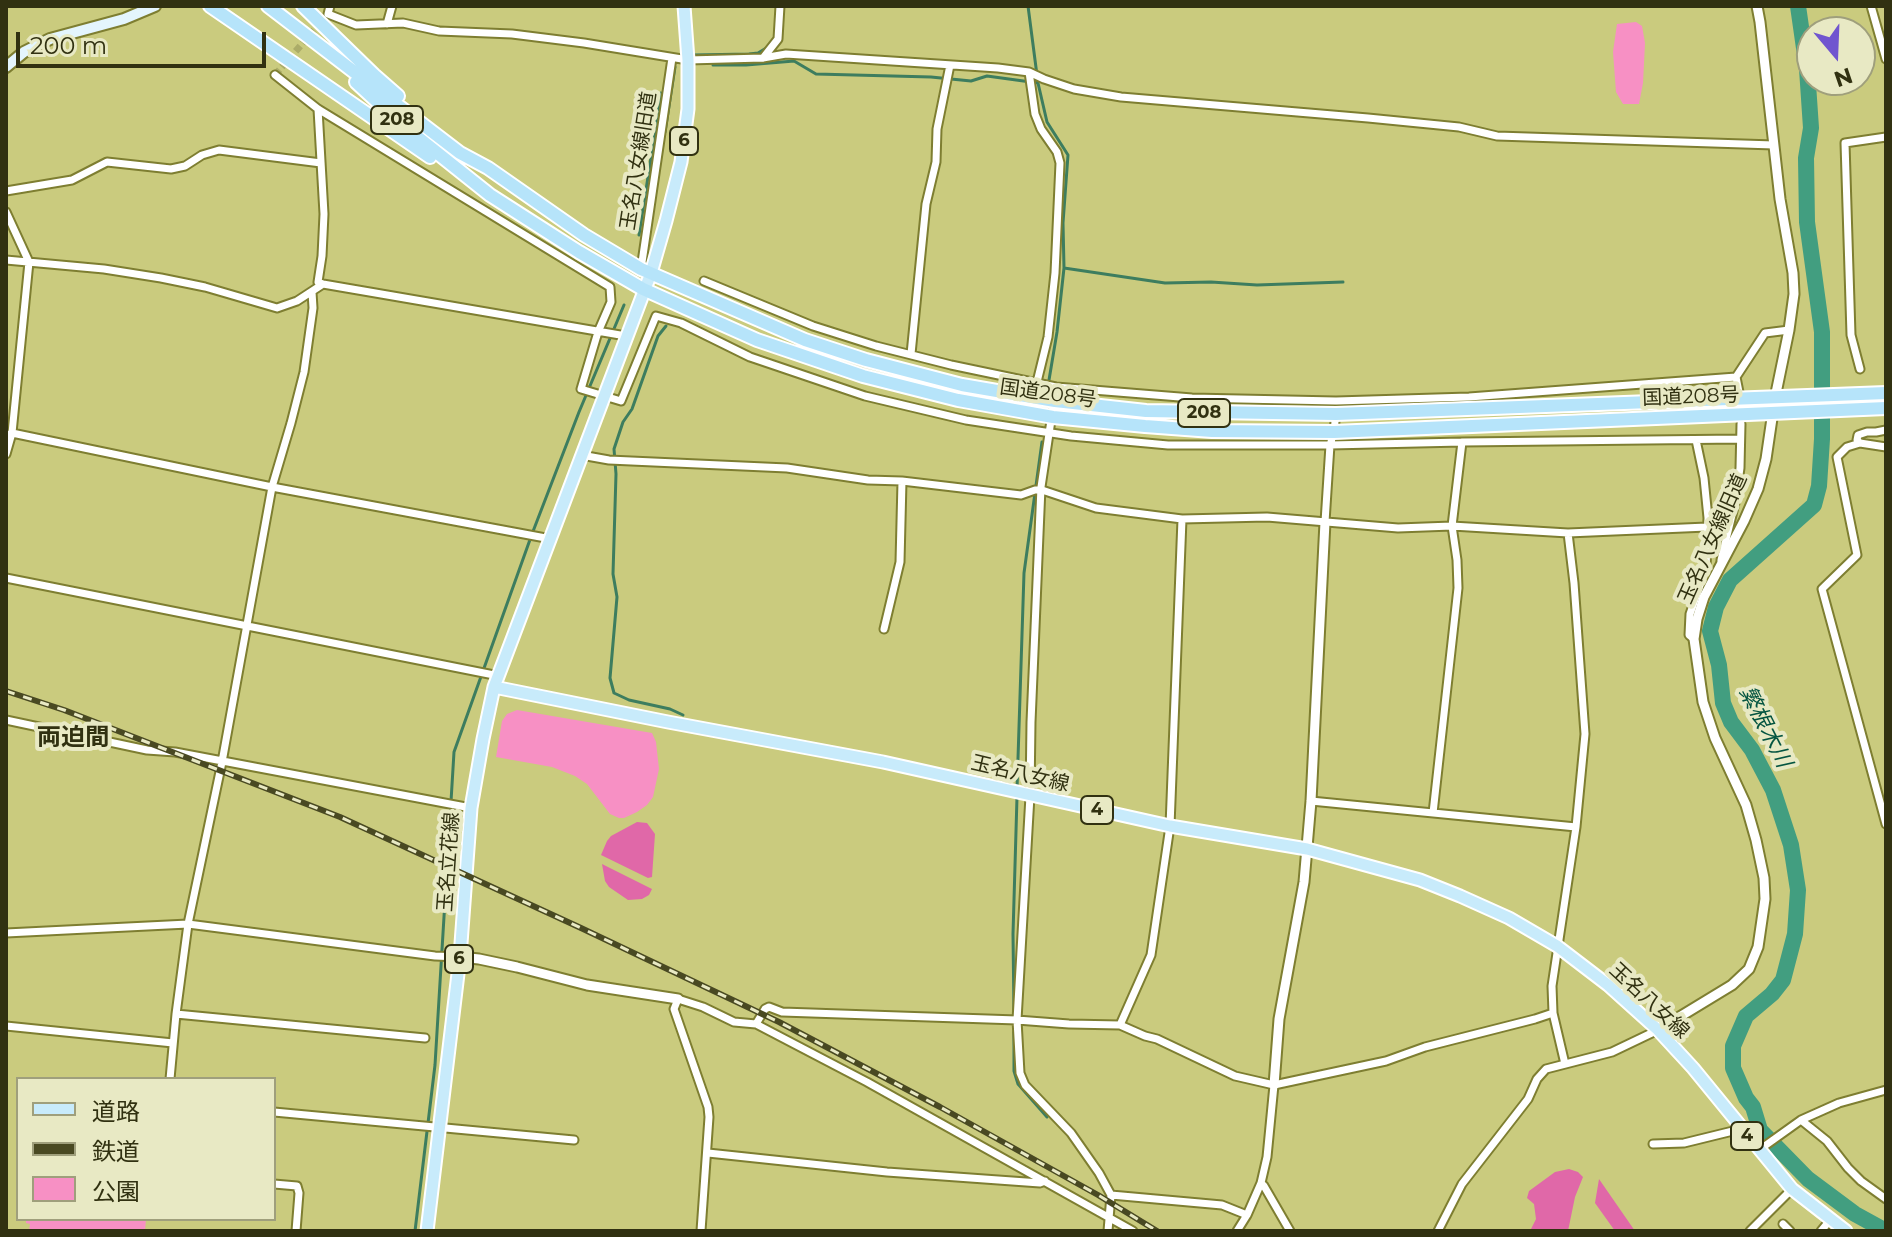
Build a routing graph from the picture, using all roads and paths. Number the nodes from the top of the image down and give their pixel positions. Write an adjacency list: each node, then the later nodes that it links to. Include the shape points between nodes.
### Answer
1 (155, 6): 20 (main road, via 50,39)
2 (210, 6): 13 (highway)
3 (225, 6): 13 (highway)
4 (268, 6): 14 (highway, 国道208号 / 208)
5 (303, 6): 27 (highway, via 374,75)
6 (330, 6): 12 (street, via 328,14 356,25)
7 (392, 6): 12 (street)
8 (684, 6): 18 (main road, 6)
9 (780, 6): 16 (street, via 778,39)
10 (1757, 6): 25 (street, 玉名八女線旧道)
11 (1871, 6): 17 (street)
12 (387, 24): 15 (street, via 512,34)
13 (238, 26): 29 (highway)
14 (310, 38): 27 (highway, 国道208号 / 208, via 460,153); 29 (highway, 国道208号 / 208, via 406,128)
15 (672, 58): 18 (street); 33 (street, 玉名八女線旧道)
16 (763, 58): 18 (street); 19 (street, via 786,54)
17 (1886, 59)
18 (688, 60): 33 (main road, 6, via 681,162)
19 (950, 65): 21 (street); 41 (street, via 926,204)
20 (6, 67)
21 (1031, 73): 25 (street, via 1074,89 1121,97 1459,127 1497,136); 44 (street, via 1035,114 1060,163 1055,273)
22 (275, 75): 23 (street)
23 (318, 109): 26 (street); 39 (street, via 610,287 611,302)
24 (1886, 137): 42 (street, via 1845,143 1851,335)
25 (1774, 145): 38 (street, 玉名八女線旧道, via 1793,273)
26 (321, 163): 28 (street, via 219,150 171,169 107,162 72,180); 35 (street, via 324,214 318,282)
27 (488, 168): 33 (highway, 国道208号 / 208)
28 (6, 191)
29 (490, 195): 36 (highway, 国道208号 / 208)
30 (6, 212): 32 (street)
31 (6, 260): 32 (street)
32 (29, 262): 37 (street, via 161,278 277,308); 58 (street)
33 (646, 271): 36 (main road); 50 (highway, 国道208号 / 208, via 805,340 866,360 962,385)
34 (704, 281): 41 (street, via 813,326)
35 (323, 284): 37 (street); 39 (street)
36 (643, 289): 40 (main road); 54 (highway, 国道208号 / 208, via 757,340 863,376)
37 (312, 292): 68 (street, via 304,372)
38 (1789, 330): 43 (street, via 1765,333); 49 (street, 玉名八女線旧道)
39 (598, 332): 40 (street); 48 (street, via 581,389)
40 (626, 336): 48 (main road)
41 (911, 354): 44 (street)
42 (1860, 369)
43 (1736, 377): 46 (street); 51 (street)
44 (1037, 382): 45 (street)
45 (1056, 387): 50 (street); 51 (street)
46 (1739, 392)
47 (1886, 393): 49 (highway, 国道208号 / 208)
48 (604, 396): 57 (street, via 621,401 656,316 750,357 865,396 966,420); 66 (main road)
49 (1775, 398): 51 (highway, 国道208号 / 208); 53 (street, 玉名八女線旧道)
50 (1055, 401): 51 (highway, 国道208号 / 208, via 1146,411); 54 (street)
51 (1336, 408): 59 (street)
52 (1886, 408): 53 (highway, 国道208号 / 208)
53 (1772, 414): 59 (highway, 国道208号 / 208); 76 (street, 玉名八女線旧道, via 1758,489)
54 (1053, 417): 57 (street); 59 (highway, 国道208号 / 208)
55 (1741, 424): 60 (street)
56 (1886, 430): 63 (street, via 1858,435)
57 (1050, 432): 59 (street, via 1168,445); 69 (street)
58 (9, 434): 65 (street); 68 (street)
59 (1332, 439): 62 (street); 71 (street)
60 (1740, 439): 61 (street); 76 (street, via 1735,503)
61 (1696, 440): 62 (street); 73 (street)
62 (1462, 442): 72 (street)
63 (1860, 443): 64 (street); 88 (street, via 1837,457 1857,555 1822,589)
64 (1886, 447)
65 (6, 454)
66 (581, 455): 67 (street); 75 (main road)
67 (902, 481): 69 (street, via 1021,495); 79 (street, via 900,562)
68 (272, 487): 75 (street); 78 (street)
69 (1042, 490): 70 (street, via 1096,508); 84 (street)
70 (1182, 519): 71 (street); 89 (street)
71 (1325, 522): 72 (street); 85 (street)
72 (1452, 526): 74 (street); 87 (street, via 1458,588)
73 (1707, 527): 74 (street); 80 (street, via 1706,568 1690,614 1689,635)
74 (1568, 533): 90 (street, via 1585,734)
75 (551, 539): 81 (main road)
76 (1719, 569): 80 (street, 玉名八女線旧道, via 1704,597)
77 (6, 578): 78 (street)
78 (247, 626): 81 (street, via 476,671); 83 (street)
79 (884, 629)
80 (1694, 639): 103 (street, 玉名八女線旧道, via 1703,702 1746,805 1765,899 1749,969)
81 (493, 679): 84 (main road, 玉名八女線 / 4, via 668,722); 86 (main road, 玉名立花線 / 6)
82 (6, 720): 83 (street)
83 (222, 762): 86 (street); 92 (street)
84 (1030, 796): 89 (main road, 玉名八女線 / 4); 99 (street)
85 (1311, 801): 87 (street); 91 (street)
86 (471, 808): 95 (main road, 玉名立花線 / 6)
87 (1433, 813): 90 (street)
88 (1886, 824)
89 (1170, 826): 91 (main road, 玉名八女線 / 4); 101 (street, via 1151,955)
90 (1576, 827): 94 (street)
91 (1307, 849): 94 (main road, 玉名八女線 / 4, via 1420,880 1509,918); 108 (street, via 1279,1019)
92 (188, 924): 93 (street); 95 (street); 98 (street)
93 (6, 933)
94 (1557, 946): 97 (street); 103 (main road, 玉名八女線 / 4)
95 (460, 957): 96 (street); 112 (main road, 玉名立花線 / 6)
96 (678, 999): 100 (street, via 734,1022); 117 (street, via 674,1009 708,1107)
97 (1553, 1013): 106 (street); 108 (street, via 1386,1061)
98 (176, 1014): 104 (street); 105 (street)
99 (1017, 1020): 100 (street, via 782,1012 769,1007); 101 (street); 122 (street, via 1025,1085 1071,1133)
100 (756, 1024): 118 (street)
101 (1120, 1025): 108 (street, via 1235,1076)
102 (6, 1026): 105 (street)
103 (1658, 1030): 106 (street, via 1612,1052); 113 (main road, 玉名八女線 / 4)
104 (425, 1038)
105 (173, 1043): 107 (street)
106 (1565, 1064): 135 (street, via 1546,1069 1537,1079 1528,1099 1462,1184)
107 (170, 1077)
108 (1274, 1085): 119 (street)
109 (1886, 1090): 111 (street)
110 (276, 1112): 112 (street)
111 (1798, 1122): 116 (street); 123 (street, via 1827,1141 1861,1181)
112 (438, 1128): 114 (street); 129 (main road, 玉名立花線 / 6)
113 (1741, 1129): 115 (street, via 1684,1143); 116 (main road, 玉名八女線 / 4)
114 (574, 1140)
115 (1653, 1144)
116 (1762, 1148): 121 (main road, 玉名八女線 / 4)
117 (708, 1153): 118 (street, via 887,1172); 130 (street)
118 (1045, 1181): 125 (street)
119 (1261, 1183): 124 (street); 134 (street)
120 (276, 1184): 128 (street, via 297,1186)
121 (1792, 1189): 126 (main road, 玉名八女線 / 4); 136 (street)
122 (1111, 1195): 124 (street, via 1222,1205); 125 (street)
123 (1886, 1199)
124 (1247, 1215): 133 (street)
125 (1110, 1217): 131 (street); 132 (street)
126 (1831, 1219): 138 (street); 139 (main road, 玉名八女線 / 4)
127 (1783, 1224): 137 (street)
128 (296, 1231)
129 (427, 1231)
130 (701, 1231)
131 (1108, 1231)
132 (1133, 1231)
133 (1237, 1231)
134 (1290, 1231)
135 (1438, 1231)
136 (1750, 1231)
137 (1790, 1231)
138 (1821, 1231)
139 (1846, 1231)

